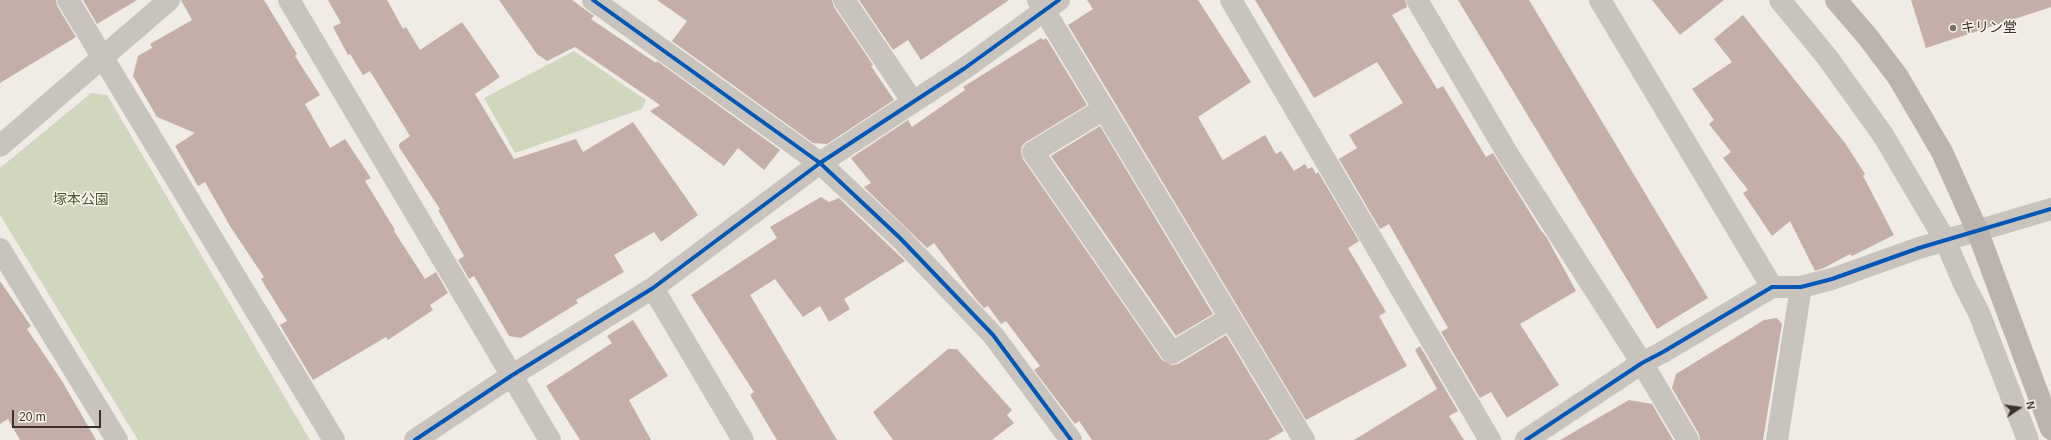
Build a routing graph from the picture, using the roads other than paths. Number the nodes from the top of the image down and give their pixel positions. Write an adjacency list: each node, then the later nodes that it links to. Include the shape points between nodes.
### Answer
1 (68, 0): 12 (street)
2 (169, 0): 12 (street)
3 (289, 0): 26 (street)
4 (593, 0): 16 (street)
5 (844, 0): 13 (street)
6 (1231, 0): 35 (street)
7 (1417, 0): 25 (street, via 1509,156)
8 (1600, 0): 21 (street)
9 (1780, 0): 19 (street, via 1827,57 1883,135)
10 (1836, 0): 18 (street, via 1898,77 1942,152)
11 (1047, 3): 13 (street, via 965,68); 14 (street)
12 (103, 58): 15 (street); 29 (street)
13 (913, 102): 16 (street)
14 (1104, 110): 24 (street); 24 (street, via 1033,152 1172,353)
15 (0, 146)
16 (820, 163): 23 (street); 33 (street, via 900,238 993,335)
17 (2051, 209): 18 (street)
18 (1977, 230): 19 (street); 27 (street)
19 (1945, 240): 22 (street, via 1832,279); 39 (street, via 1979,313)
20 (0, 249): 28 (street)
21 (1772, 287): 22 (street); 25 (street)
22 (1801, 287): 38 (street)
23 (653, 288): 26 (street); 32 (street)
24 (1230, 318): 34 (street)
25 (1642, 363): 36 (street); 37 (street)
26 (511, 376): 30 (street); 31 (street)
27 (2051, 429)
28 (117, 440)
29 (334, 440)
30 (415, 440)
31 (550, 440)
32 (743, 440)
33 (1071, 440)
34 (1304, 440)
35 (1490, 440)
36 (1526, 440)
37 (1688, 440)
38 (1777, 440)
39 (2028, 440)

